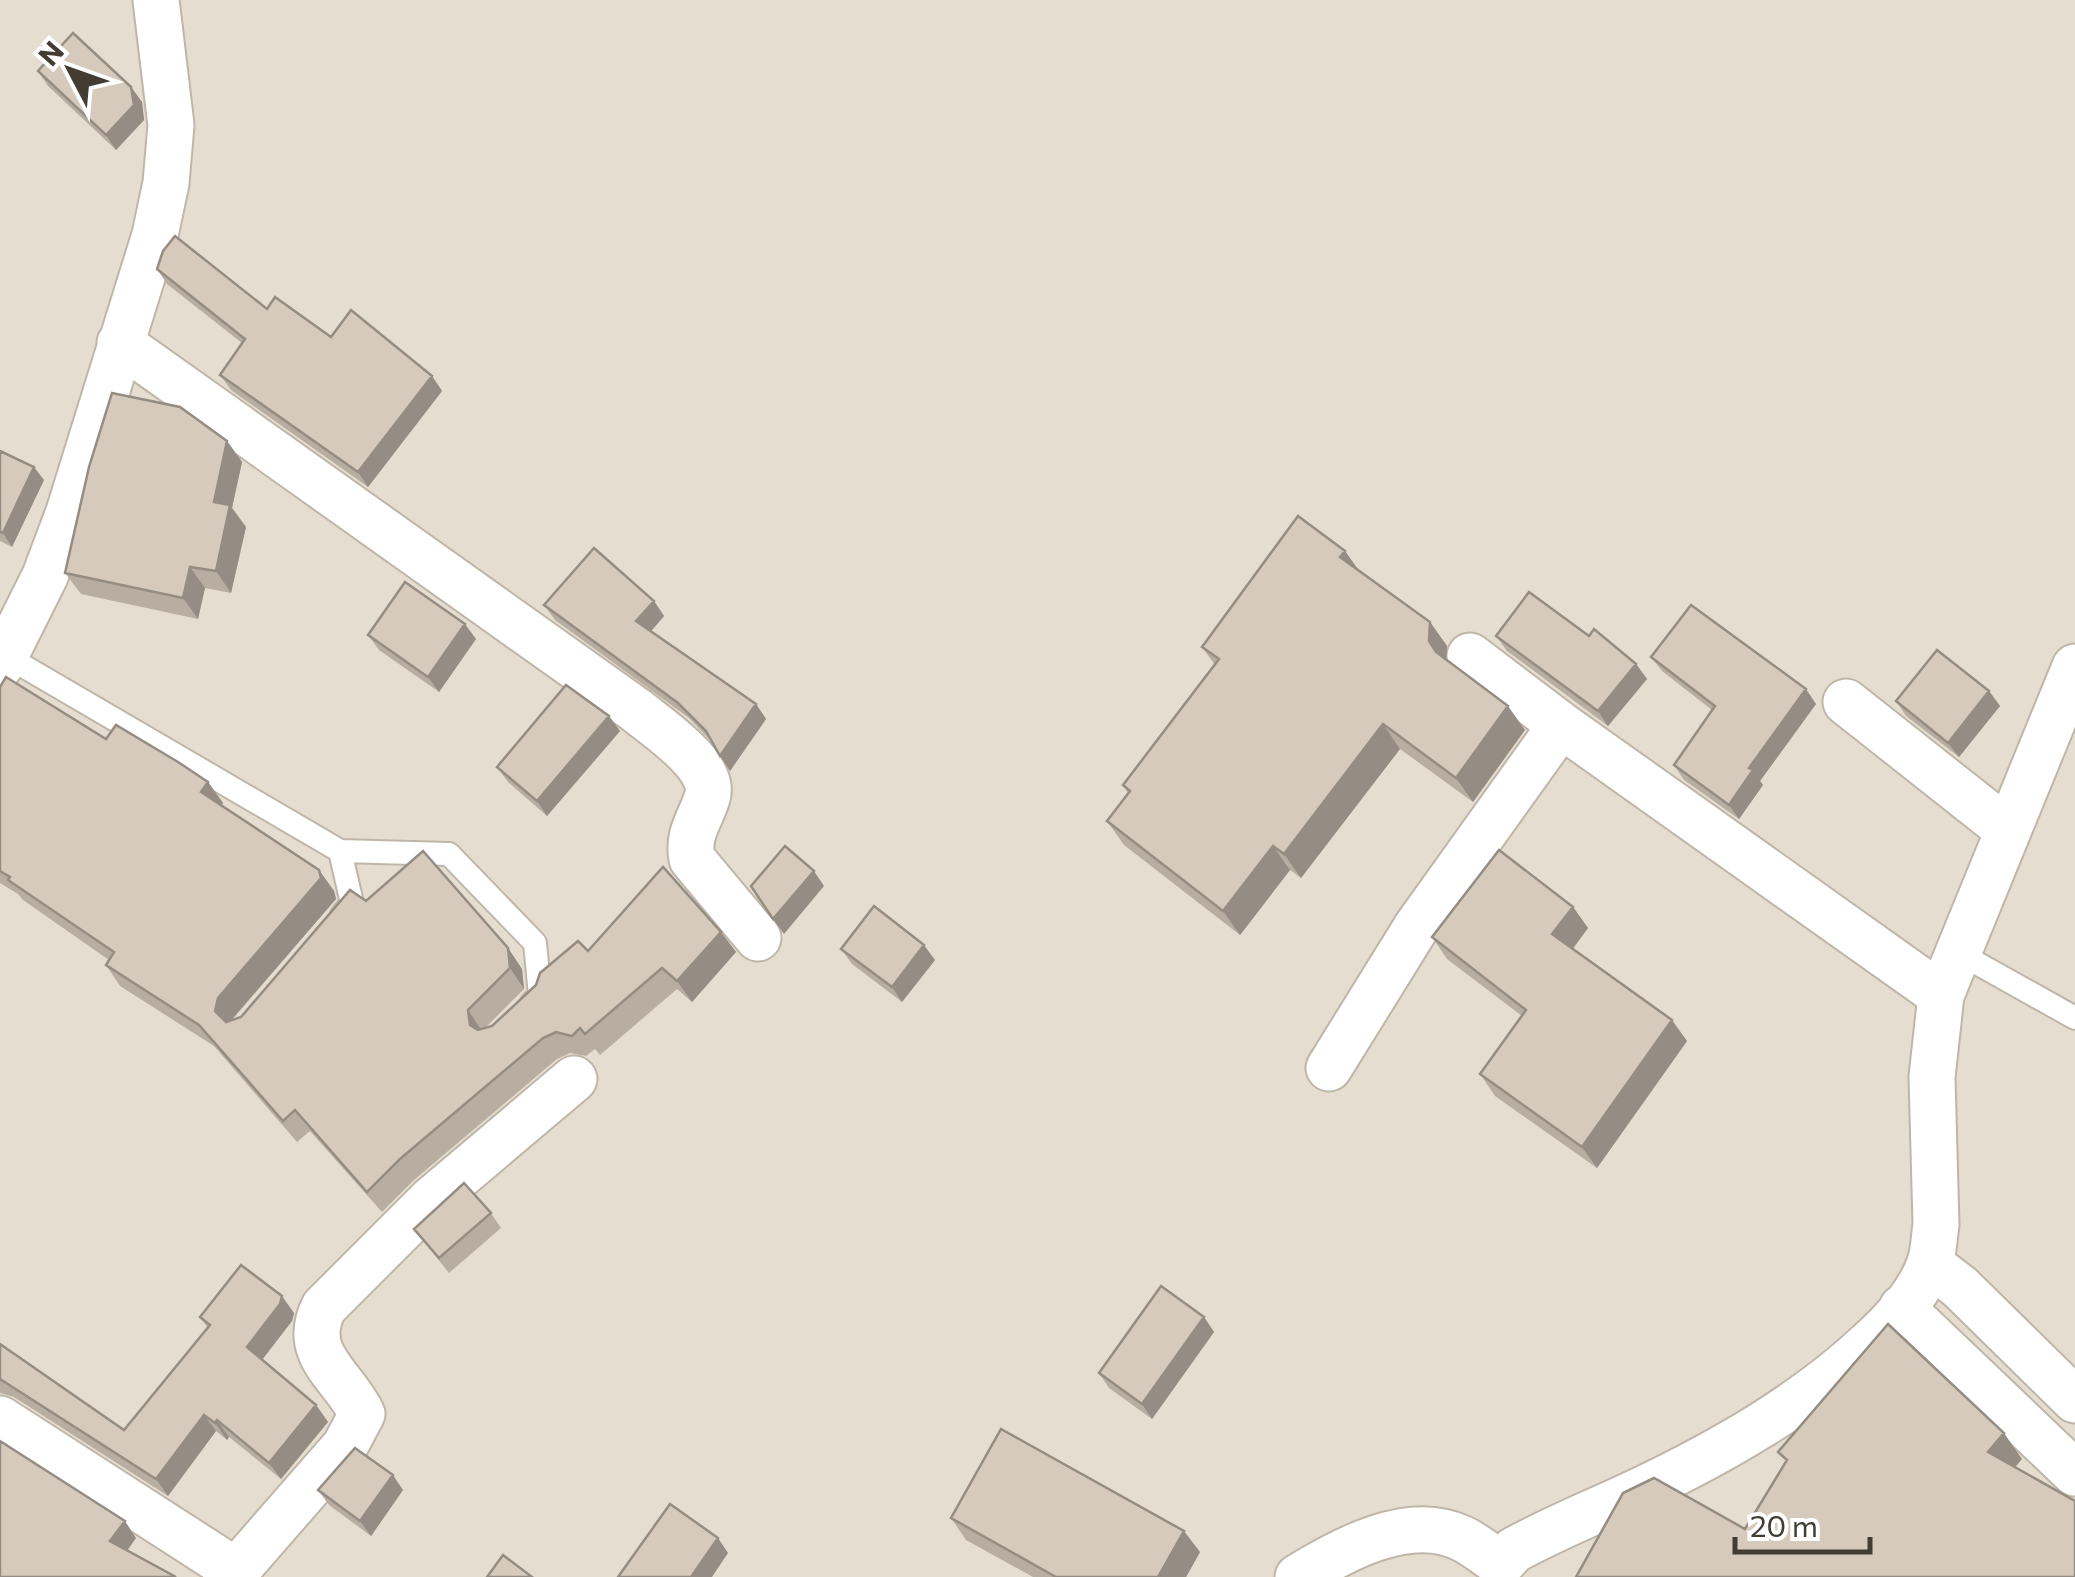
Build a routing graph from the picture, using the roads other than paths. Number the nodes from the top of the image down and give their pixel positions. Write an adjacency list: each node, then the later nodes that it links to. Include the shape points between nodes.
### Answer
1 (156, 0): 2 (street, via 171,125 166,183)
2 (120, 343): 4 (street, via 63,528); 11 (street, via 679,745 710,784 694,823 692,859)
3 (1470, 656): 7 (street)
4 (3, 661): 9 (lane)
5 (2075, 667): 8 (street)
6 (1846, 702): 8 (street)
7 (1561, 725): 13 (street); 16 (street, via 1417,926)
8 (2008, 830): 12 (street)
9 (340, 850): 10 (lane, via 352,903); 14 (lane, via 449,854 535,943 540,995)
10 (328, 931)
11 (758, 938)
12 (1957, 952): 13 (street); 15 (lane)
13 (1941, 995): 18 (street, via 1932,1076 1936,1225)
14 (518, 1016)
15 (2075, 1018)
16 (1329, 1068)
17 (574, 1079): 21 (street, via 431,1200 324,1307 315,1338 321,1355 362,1414 345,1446 236,1571)
18 (1930, 1264): 19 (street); 20 (street)
19 (1902, 1308): 22 (street); 23 (street, via 1862,1351 1788,1409)
20 (2075, 1400)
21 (0, 1419)
22 (2075, 1473)
23 (1509, 1567): 24 (street, via 1464,1538 1414,1532 1362,1542)
24 (1298, 1577)

